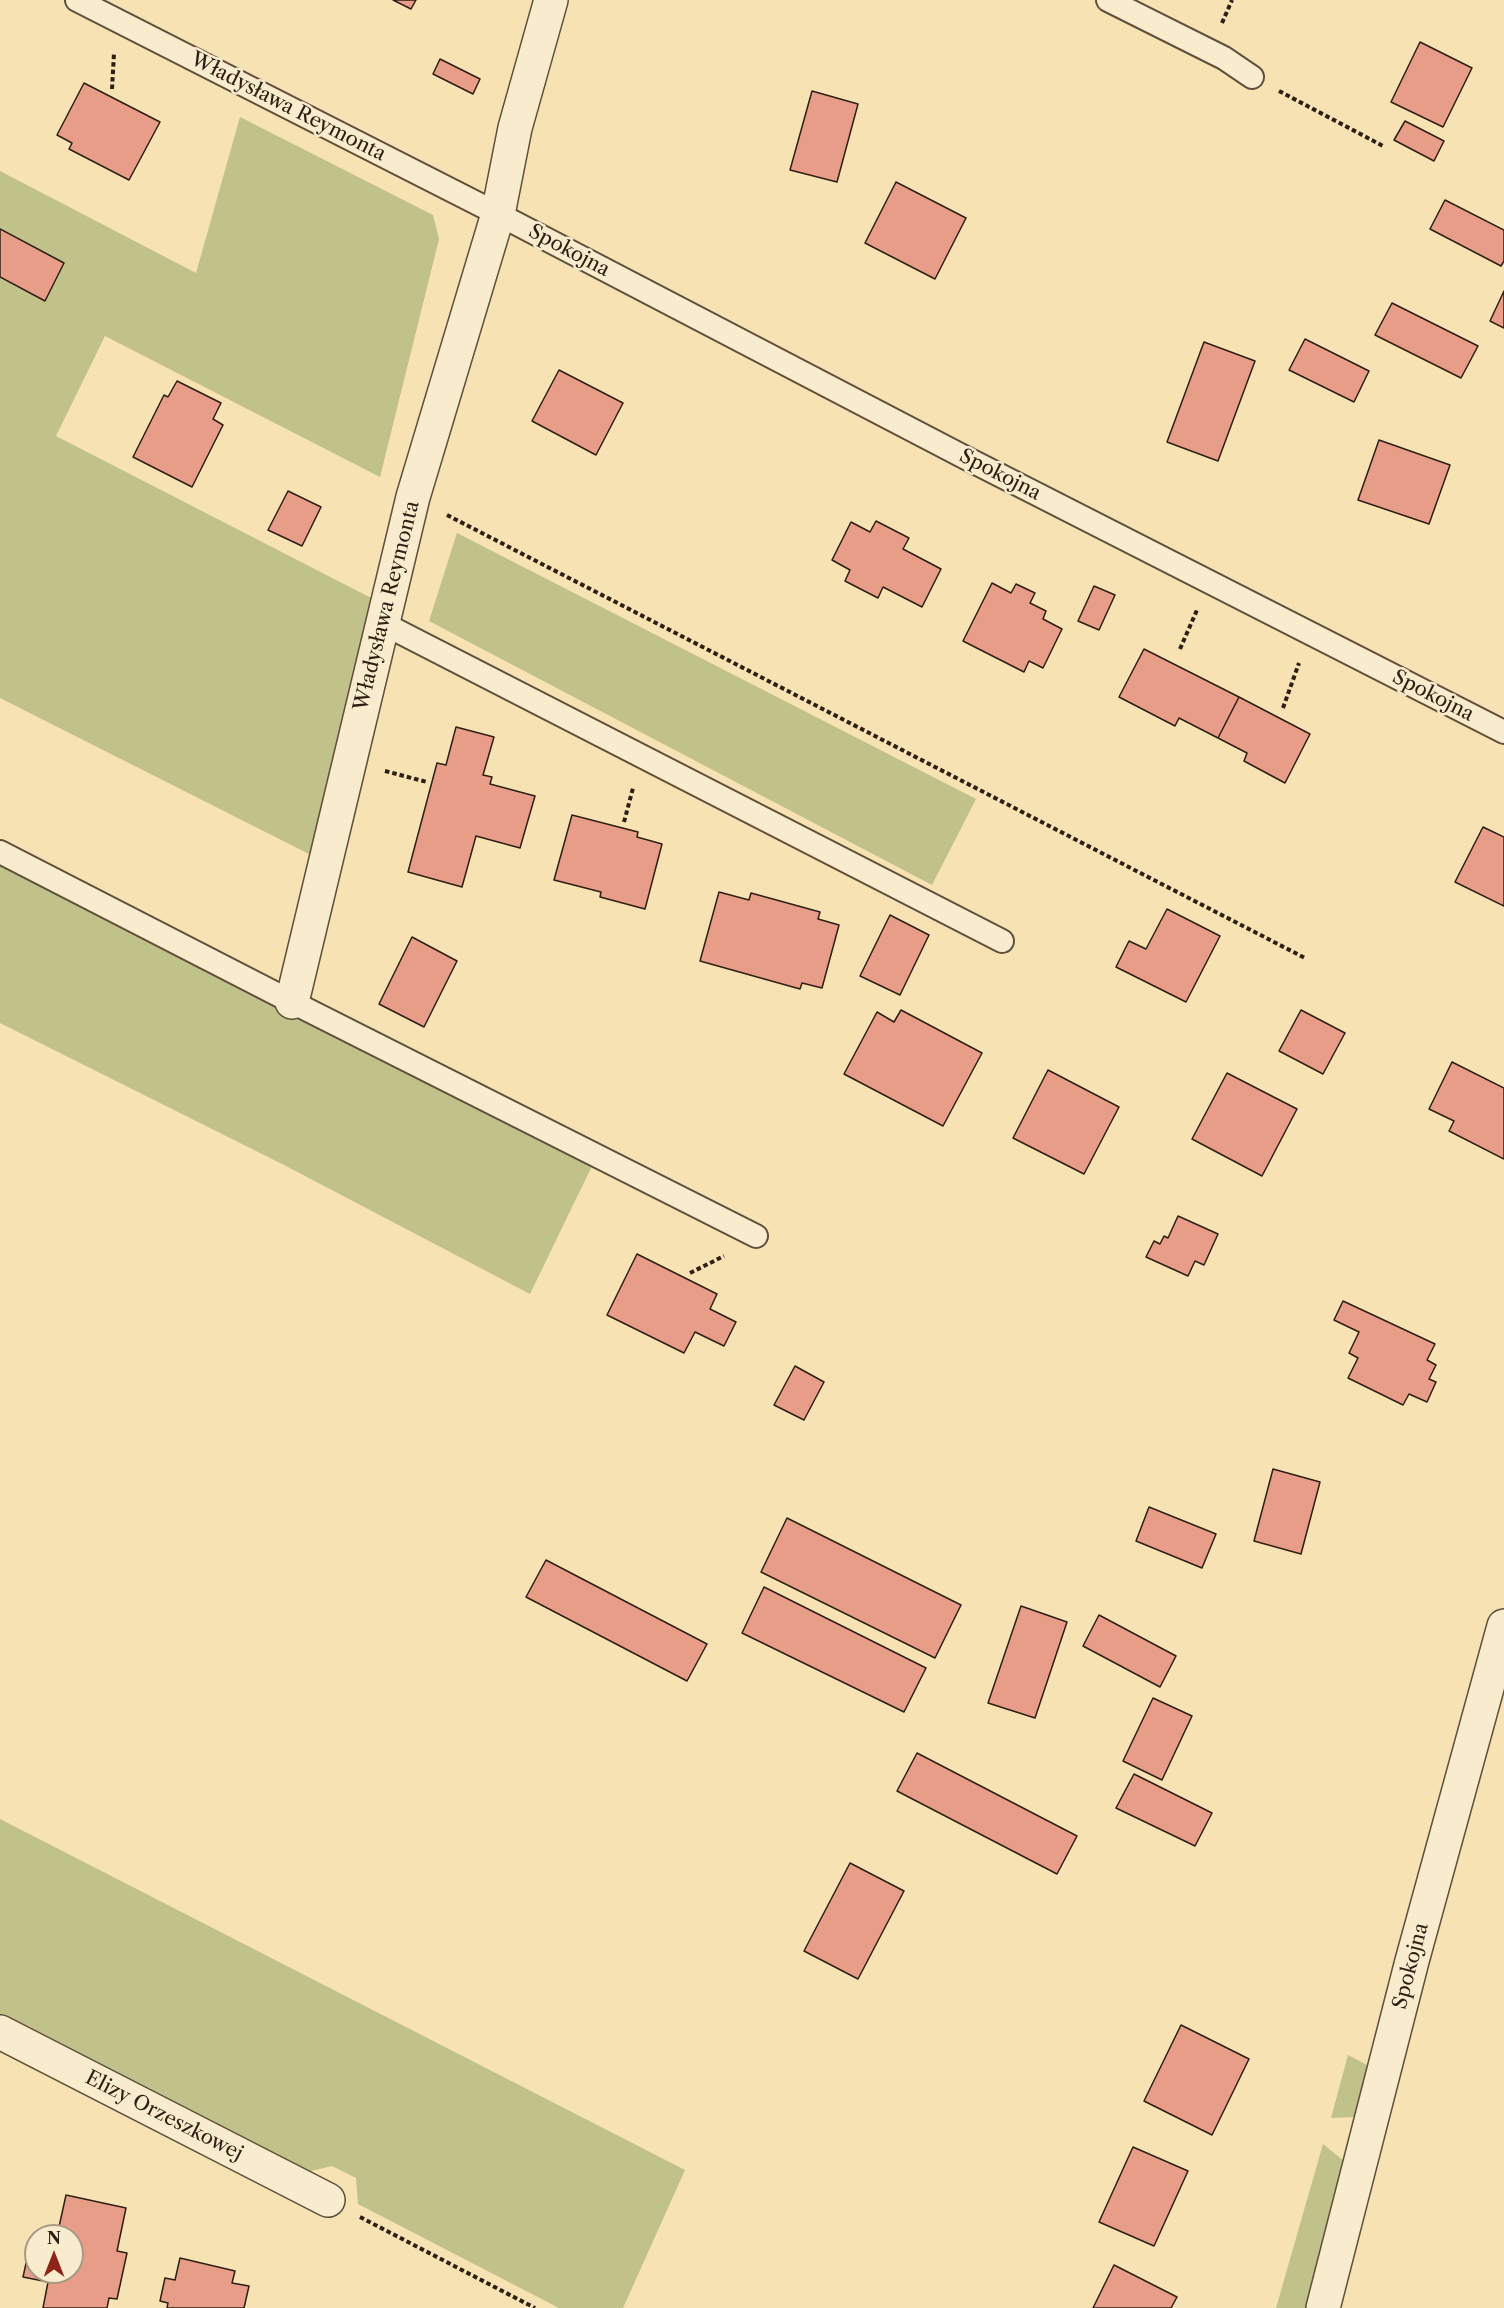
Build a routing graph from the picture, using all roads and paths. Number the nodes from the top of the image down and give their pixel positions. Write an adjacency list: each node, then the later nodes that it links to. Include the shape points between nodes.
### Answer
1 (77, 0): 6 (lane, Władysława Reymonta)
2 (551, 0): 6 (street, Władysława Reymonta, via 515,128)
3 (1108, 0): 4 (lane, via 1224,58)
4 (1252, 77): 5 (path)
5 (1385, 147)
6 (498, 214): 7 (street, Władysława Reymonta); 8 (lane, Spokojna)
7 (413, 497): 9 (street, Władysława Reymonta); 16 (path)
8 (1211, 583): 10 (lane, Spokojna); 11 (path)
9 (382, 623): 15 (lane); 17 (street, Władysława Reymonta)
10 (1313, 635): 12 (path, via 1294,672); 13 (lane, Spokojna)
11 (1180, 649)
12 (1282, 708)
13 (1504, 732)
14 (0, 852): 17 (lane)
15 (1002, 941)
16 (1305, 958)
17 (292, 1002): 18 (lane)
18 (756, 1236)
19 (1504, 1626): 23 (street, Spokojna)
20 (0, 2032): 21 (street, Elizy Orzeszkowej)
21 (328, 2200): 22 (path)
22 (535, 2308)
23 (1323, 2308)

